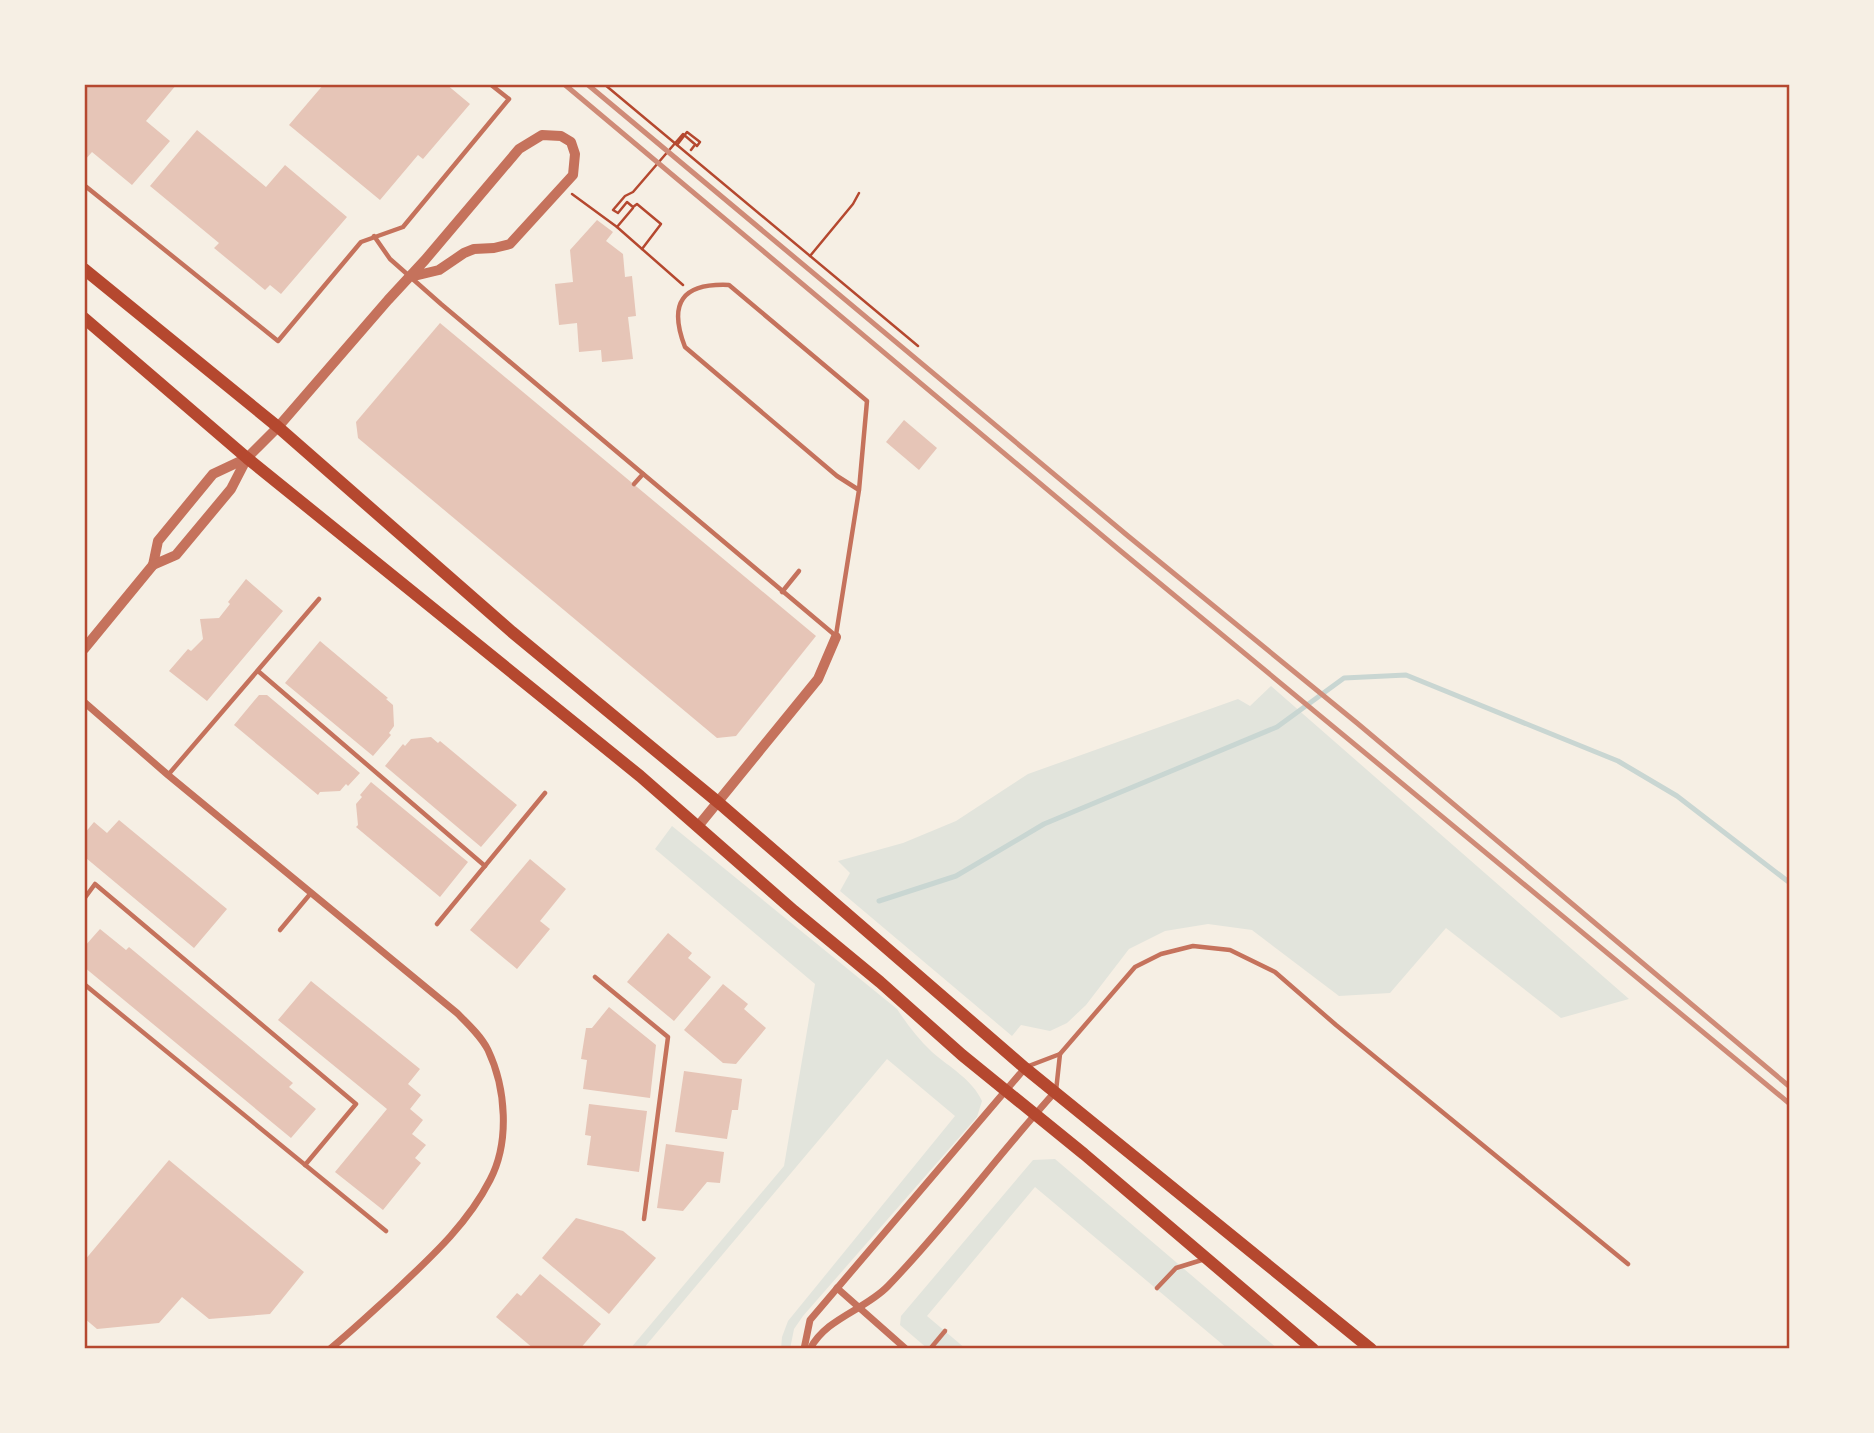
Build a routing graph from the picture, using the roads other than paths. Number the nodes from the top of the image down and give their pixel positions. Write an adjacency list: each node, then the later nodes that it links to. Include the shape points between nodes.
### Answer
1 (490, 84): 3 (lane, via 509,99 403,227)
2 (84, 185): 3 (lane, via 278,341 361,242)
3 (374, 236): 5 (lane)
4 (84, 269): 7 (main road)
5 (410, 277): 5 (street, via 439,270 474,249 510,244 573,174 575,154 570,142 548,134 519,149); 7 (street); 9 (lane)
6 (84, 318): 8 (main road)
7 (278, 427): 8 (street); 22 (main road, via 512,632)
8 (247, 458): 12 (street, via 231,489 176,555); 12 (street, via 213,474 158,541); 23 (main road)
9 (643, 474): 10 (lane); 14 (lane)
10 (634, 484)
11 (859, 490): 11 (lane, via 867,401 729,285 710,284 689,291 676,315 685,347); 16 (lane)
12 (153, 565): 17 (street)
13 (799, 571): 14 (lane)
14 (782, 592): 16 (lane)
15 (319, 599): 18 (lane)
16 (836, 637): 22 (street, via 818,679)
17 (84, 649)
18 (258, 671): 20 (lane); 24 (lane)
19 (84, 702): 20 (street)
20 (168, 775): 25 (street)
21 (545, 793): 24 (lane)
22 (719, 803): 23 (street); 32 (main road)
23 (699, 825): 33 (main road)
24 (485, 866): 27 (lane)
25 (311, 893): 28 (lane); 45 (street, via 473,1029 487,1048 496,1073 503,1122 498,1161 471,1212 432,1257)
26 (84, 899): 36 (lane, via 95,884 356,1104)
27 (437, 924)
28 (280, 930)
29 (595, 977): 37 (lane, via 668,1037)
30 (84, 984): 36 (lane)
31 (1060, 1054): 32 (lane); 34 (lane); 40 (lane, via 1135,967 1161,954 1194,946 1230,950 1275,972)
32 (1025, 1068): 33 (street); 34 (main road)
33 (1004, 1090): 35 (main road); 41 (street)
34 (1055, 1093): 35 (street); 51 (main road)
35 (1035, 1115): 39 (main road); 43 (street, via 918,1254 884,1289)
36 (305, 1165): 38 (lane)
37 (644, 1219)
38 (386, 1231)
39 (1207, 1259): 42 (lane, via 1176,1268); 50 (main road)
40 (1628, 1264)
41 (837, 1288): 43 (street); 46 (street, via 810,1320)
42 (1157, 1289)
43 (859, 1306): 47 (street, via 817,1336); 48 (street)
44 (944, 1331): 49 (lane)
45 (330, 1349)
46 (804, 1349)
47 (810, 1349)
48 (906, 1349)
49 (930, 1349)
50 (1313, 1349)
51 (1371, 1349)

